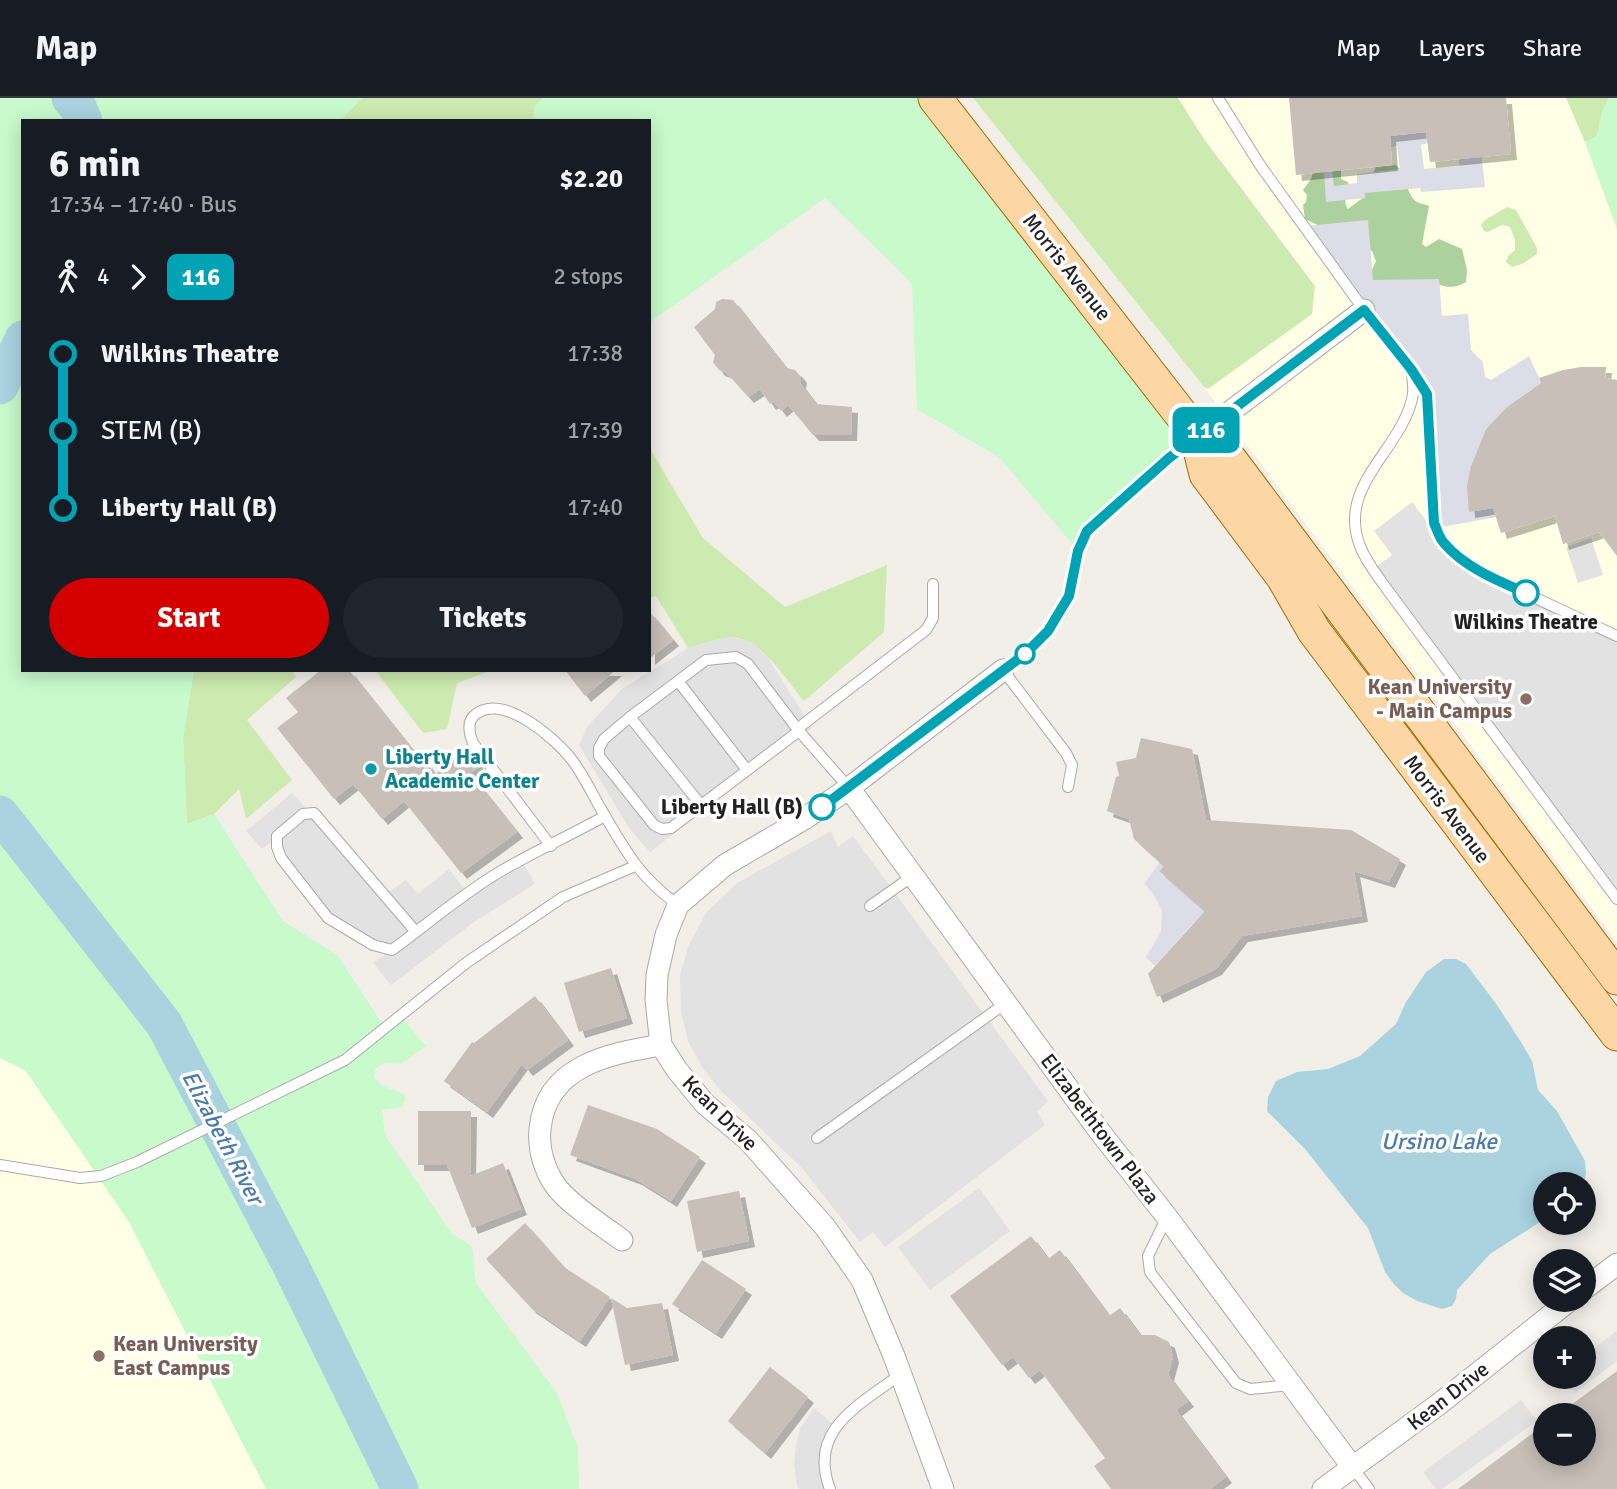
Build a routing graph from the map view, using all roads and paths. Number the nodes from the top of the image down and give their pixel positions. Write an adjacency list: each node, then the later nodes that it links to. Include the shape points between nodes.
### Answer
1 (935, 98): 7 (main road, Morris Avenue)
2 (1218, 98): 4 (lane)
3 (1228, 98): 4 (lane)
4 (1228, 113): 5 (lane)
5 (1364, 310): 6 (lane); 7 (street)
6 (1411, 369): 9 (lane, via 1427,394 1434,523 1442,542 1497,580); 22 (lane, via 1414,391 1407,416 1357,498 1354,522 1360,547)
7 (1196, 437): 10 (lane, Kean Drive, via 1087,531 1060,615 1025,654); 26 (main road, Morris Avenue, via 1229,458); 28 (main road, Morris Avenue, via 1206,474 1283,577 1314,631)
8 (933, 584): 13 (lane, via 933,618 926,630)
9 (1617, 636)
10 (1003, 670): 15 (lane, via 1066,753 1072,765); 16 (street, Kean Drive)
11 (678, 681): 12 (lane); 13 (lane, via 706,660 736,657 748,664); 14 (lane)
12 (630, 717): 17 (lane); 17 (lane, via 604,739 599,756 654,825 671,828)
13 (798, 730): 14 (lane); 16 (lane)
14 (747, 770): 17 (lane)
15 (1068, 787)
16 (849, 788): 21 (street, Elizabethtown Plaza); 23 (street, Kean Drive, via 725,865)
17 (701, 804)
18 (605, 816): 19 (lane); 19 (lane, via 572,760 546,734 509,711 476,713 468,731 474,743); 20 (lane)
19 (551, 846): 25 (lane, via 496,875)
20 (635, 866): 23 (lane); 31 (lane, via 563,897 467,963 345,1060 137,1162 80,1178)
21 (914, 875): 24 (lane); 27 (street, Elizabethtown Plaza)
22 (1617, 899)
23 (678, 905): 29 (street, Kean Drive, via 657,975)
24 (870, 906)
25 (416, 932): 25 (lane, via 391,950 373,945 328,918 281,858 277,836 303,814 314,813)
26 (1617, 978)
27 (1006, 1003): 30 (lane); 32 (street, Elizabethtown Plaza)
28 (1617, 1034)
29 (661, 1045): 33 (street, via 580,1067 561,1080 540,1124 542,1158 556,1188); 37 (street, Kean Drive, via 705,1104 748,1140 825,1227 862,1280)
30 (817, 1138)
31 (0, 1165)
32 (1167, 1217): 38 (street, Elizabethtown Plaza); 38 (lane, via 1148,1256 1150,1272 1236,1383 1250,1389)
33 (622, 1240)
34 (1617, 1265): 35 (street)
35 (1596, 1280)
36 (1555, 1312): 39 (street, Kean Drive)
37 (901, 1374): 40 (lane, via 841,1420 828,1436 823,1457); 41 (street, Kean Drive)
38 (1291, 1385): 39 (street, Elizabethtown Plaza)
39 (1353, 1468): 42 (street, Kean Drive); 43 (lane)
40 (830, 1489)
41 (943, 1489)
42 (1324, 1489)
43 (1369, 1489)

